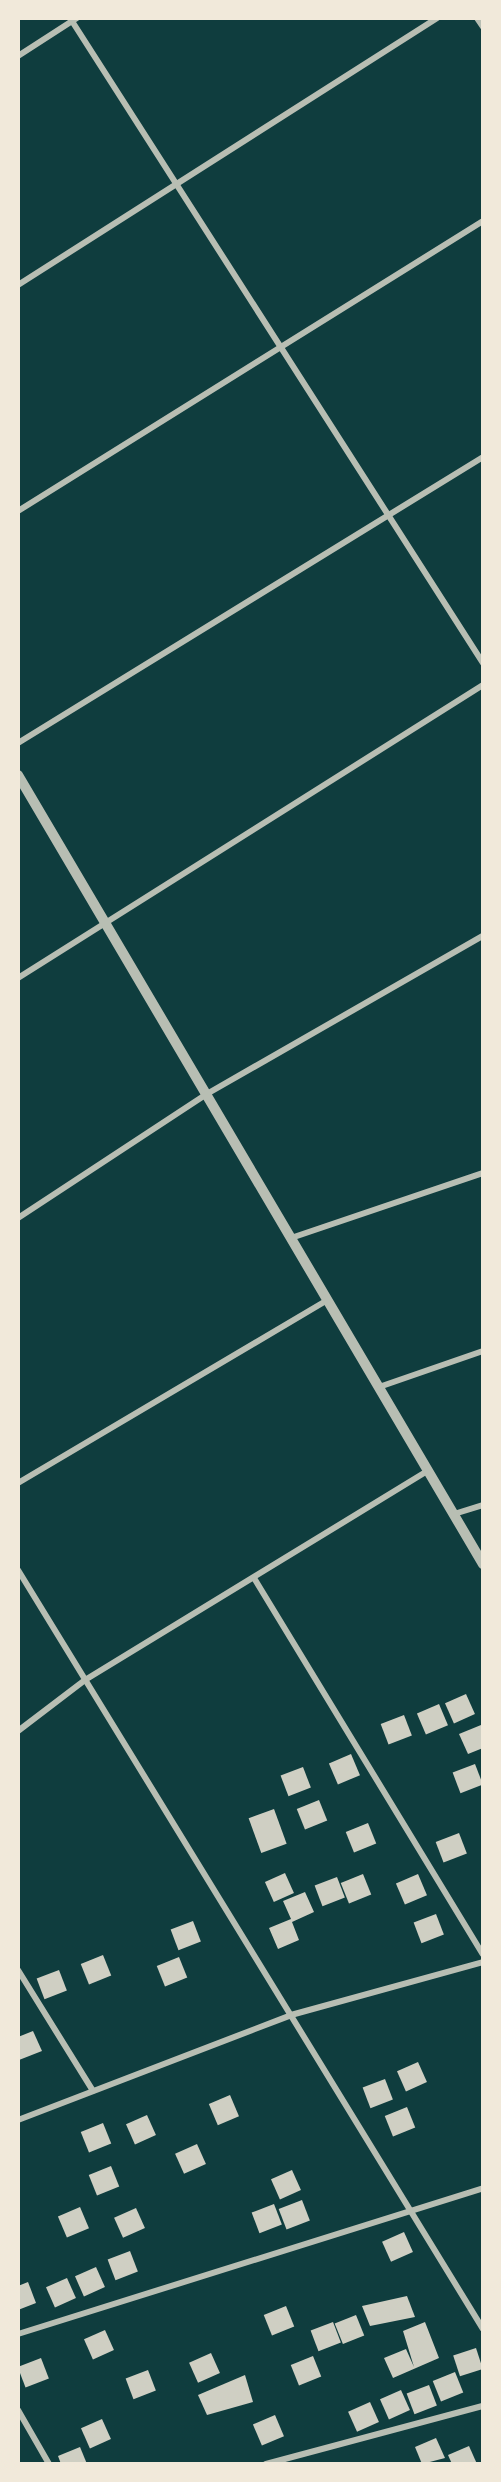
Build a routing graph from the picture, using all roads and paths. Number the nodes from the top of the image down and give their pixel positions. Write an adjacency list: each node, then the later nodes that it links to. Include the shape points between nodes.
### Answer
1 (437, 18): 6 (street)
2 (477, 18): 4 (street)
3 (73, 19): 5 (street); 6 (street)
4 (483, 27)
5 (18, 56)
6 (176, 184): 8 (street); 9 (street)
7 (483, 221): 9 (street)
8 (18, 285)
9 (281, 347): 11 (street); 12 (street)
10 (483, 458): 12 (street)
11 (18, 511)
12 (389, 515): 13 (street); 15 (street)
13 (483, 663)
14 (483, 685): 17 (street)
15 (18, 743)
16 (18, 775): 17 (street)
17 (105, 923): 19 (street); 20 (street)
18 (483, 936): 20 (street)
19 (18, 978)
20 (205, 1095): 22 (street); 23 (street)
21 (483, 1173): 23 (street)
22 (18, 1218)
23 (291, 1239): 24 (street)
24 (328, 1300): 26 (street); 28 (street)
25 (483, 1351): 26 (street)
26 (379, 1388): 27 (street)
27 (428, 1471): 30 (street); 33 (street)
28 (18, 1483)
29 (483, 1505): 30 (street)
30 (454, 1514): 31 (street)
31 (483, 1564)
32 (18, 1570): 34 (street)
33 (254, 1578): 34 (street); 36 (street)
34 (86, 1680): 35 (street); 39 (street)
35 (18, 1731)
36 (483, 1954)
37 (483, 1962): 39 (street)
38 (18, 1970): 40 (street)
39 (291, 2015): 40 (street); 43 (street)
40 (93, 2091): 41 (street)
41 (18, 2120)
42 (483, 2188): 43 (street)
43 (410, 2210): 44 (street); 45 (street)
44 (483, 2329)
45 (18, 2334)
46 (483, 2406): 49 (street)
47 (18, 2410): 48 (street)
48 (49, 2464)
49 (266, 2464)

